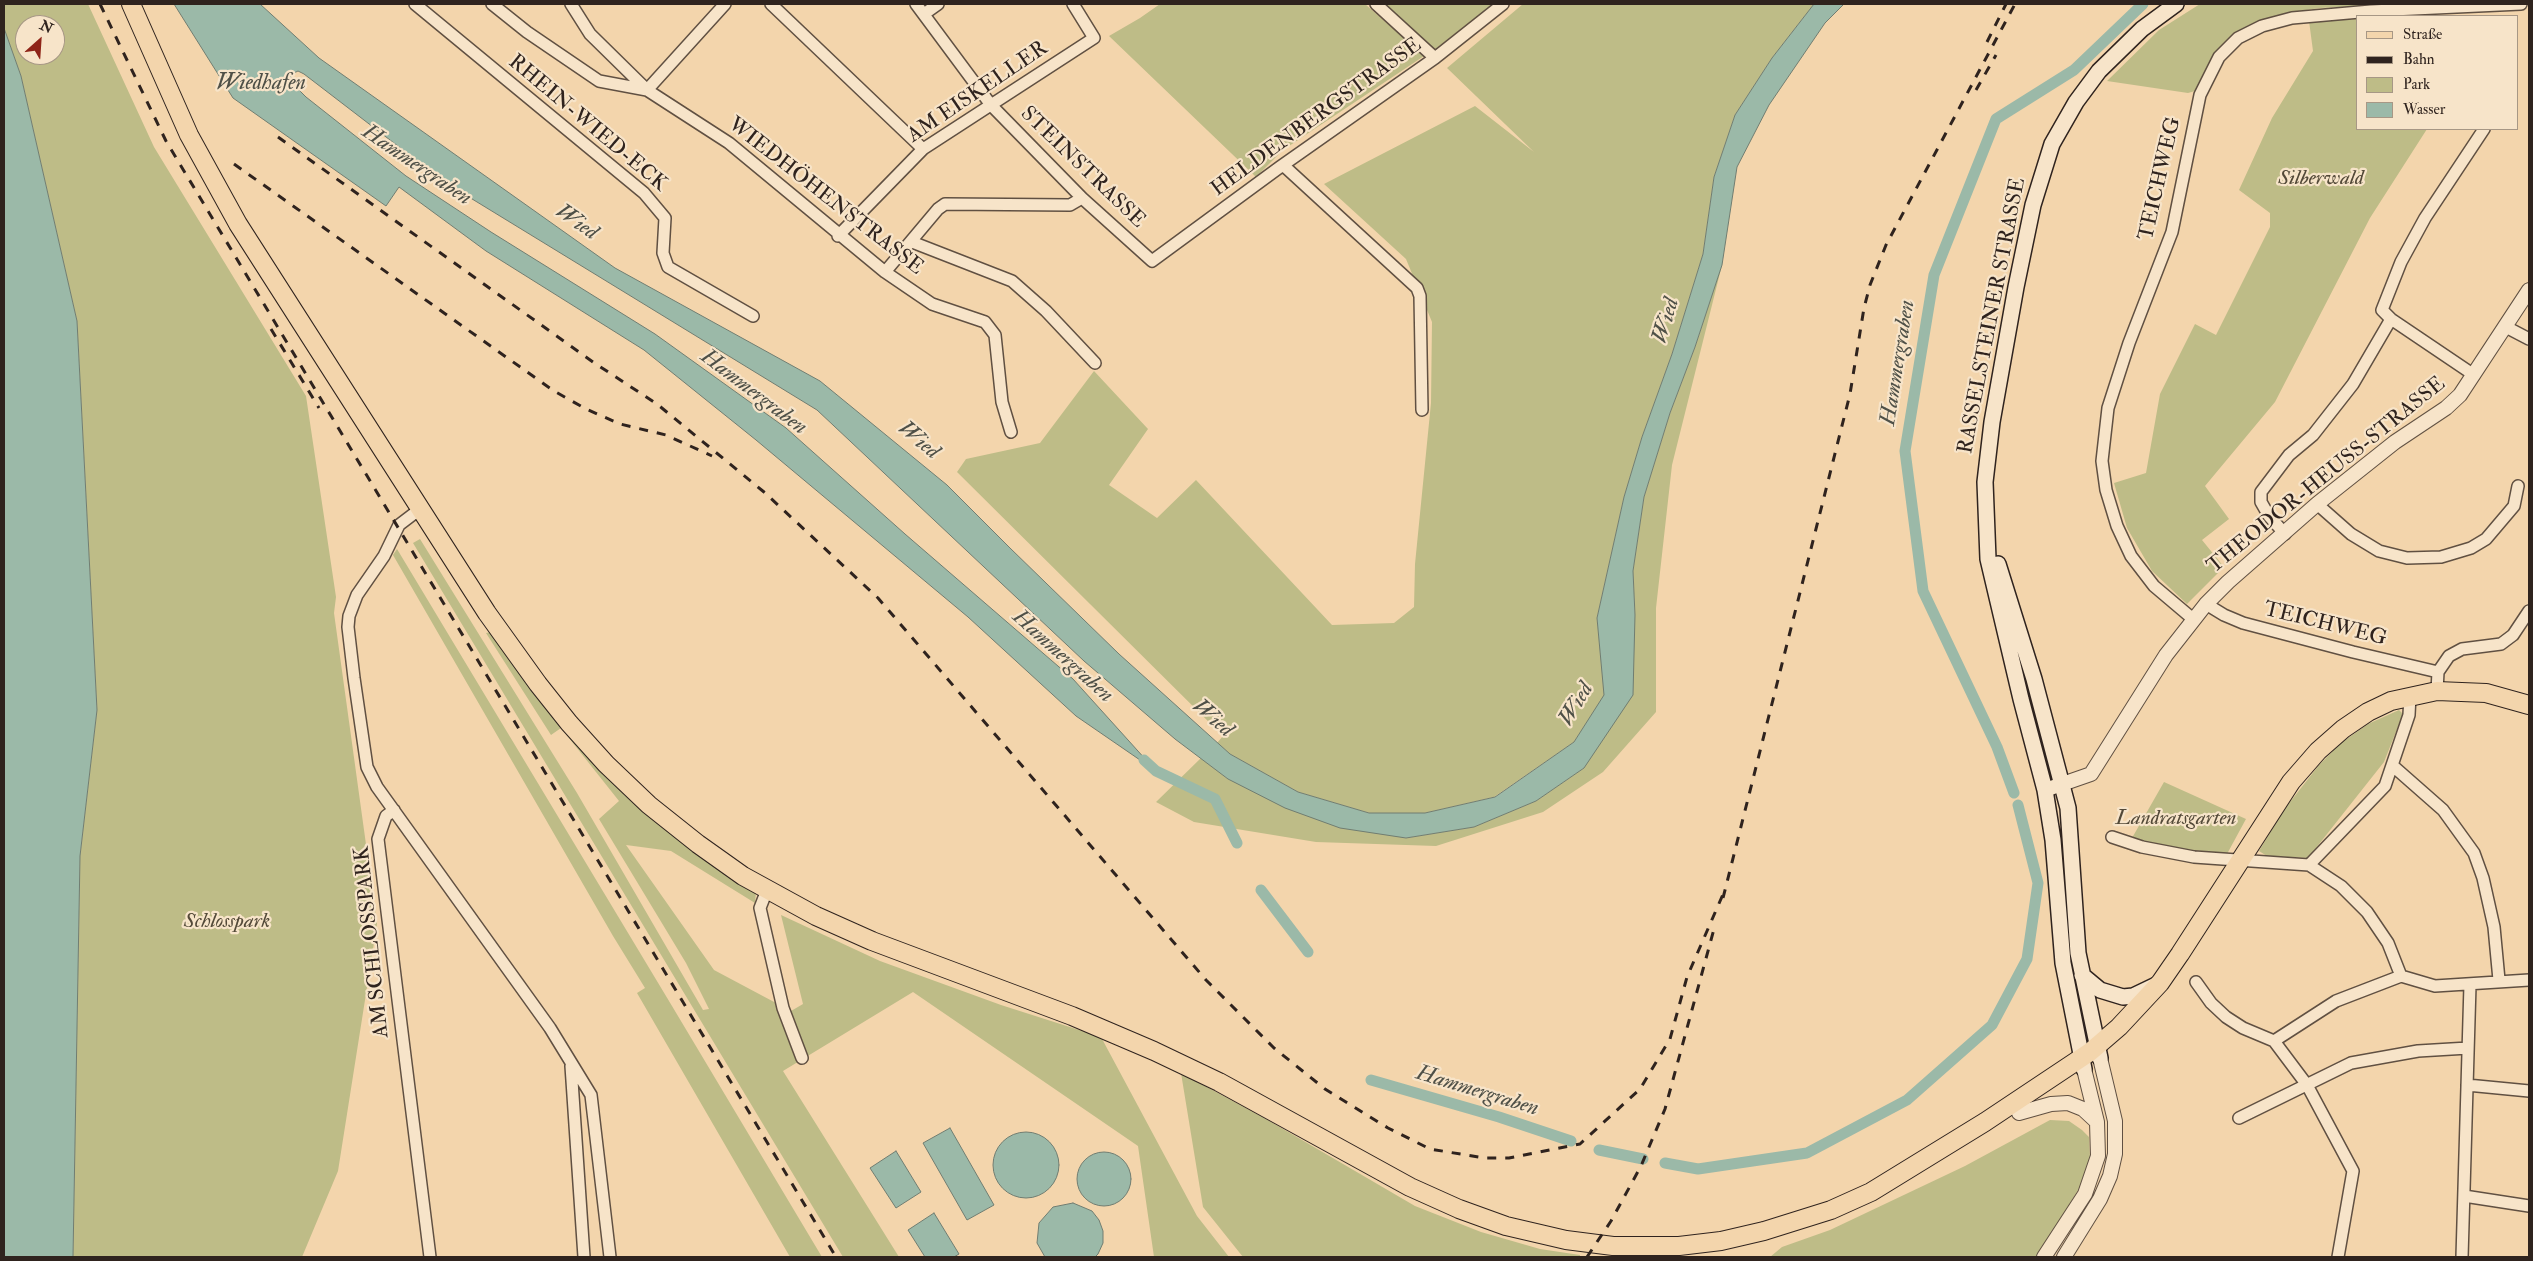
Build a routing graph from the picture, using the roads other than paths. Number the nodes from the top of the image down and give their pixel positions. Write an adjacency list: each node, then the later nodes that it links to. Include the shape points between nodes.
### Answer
1 (415, 4): 27 (street, RHEIN-WIED-ECK, via 650,199 665,218 662,253 668,267)
2 (492, 4): 16 (street, via 599,81)
3 (571, 4): 16 (street, WIEDHÖHENSTRASSE, via 590,34)
4 (725, 4): 16 (street)
5 (771, 4): 19 (street)
6 (916, 4): 14 (street, STEINSTRASSE)
7 (938, 4): 14 (street)
8 (1073, 4): 17 (street, AM EISKELLER, via 1094,38)
9 (1376, 4): 15 (street)
10 (1503, 4): 15 (street, HELDENBERGSTRASSE)
11 (2176, 4): 39 (main road, RASSELSTEINER STRASSE, via 2142,29 2099,71 2064,122 2043,170 2016,287 1992,422 1985,482)
12 (2521, 4): 42 (street, TEICHWEG, via 2292,18 2262,26 2238,38 2219,57 2200,95 2172,232 2128,343 2108,408 2102,461 2112,508 2131,556 2154,586)
13 (133, 6): 37 (main road, via 189,134 234,217)
14 (924, 14): 17 (street, STEINSTRASSE)
15 (1434, 58): 20 (street, HELDENBERGSTRASSE)
16 (647, 90): 22 (street, WIEDHÖHENSTRASSE, via 729,143)
17 (991, 105): 19 (street, AM EISKELLER); 21 (street, STEINSTRASSE)
18 (2483, 130): 28 (street, via 2425,218 2401,262 2382,310)
19 (923, 149): 22 (street, AM EISKELLER)
20 (1283, 165): 24 (street, HELDENBERGSTRASSE); 33 (street, via 1417,288 1420,296)
21 (1082, 198): 23 (street, via 1070,205 945,204); 24 (street, STEINSTRASSE)
22 (838, 236): 25 (street, WIEDHÖHENSTRASSE)
23 (912, 242): 25 (street); 31 (street, via 1012,281 1046,311)
24 (1152, 261)
25 (885, 272): 34 (street, WIEDHÖHENSTRASSE, via 932,304 985,322 995,335 1002,402)
26 (2529, 290): 29 (street, THEODOR-HEUSS-STRASSE)
27 (753, 316)
28 (2391, 319): 32 (street); 38 (street, via 2353,384 2313,435 2289,455 2260,492 2261,502 2269,516)
29 (2506, 327): 30 (street); 32 (street, THEODOR-HEUSS-STRASSE)
30 (2529, 339)
31 (1095, 363)
32 (2474, 375): 36 (street, THEODOR-HEUSS-STRASSE, via 2446,408 2395,442)
33 (1422, 410)
34 (1011, 432)
35 (2518, 486): 36 (street, via 2514,506 2486,539 2471,548 2441,557 2407,558 2379,551 2350,534)
36 (2318, 504): 38 (street, THEODOR-HEUSS-STRASSE)
37 (420, 509): 50 (street, via 396,529 384,556 353,602 348,622 365,759 370,775); 54 (main road, via 523,664 586,742 673,825)
38 (2285, 534): 40 (street, THEODOR-HEUSS-STRASSE)
39 (1988, 537): 48 (main road, RASSELSTEINER STRASSE, via 2034,679); 49 (main road, RASSELSTEINER STRASSE, via 1988,559 1994,587)
40 (2206, 604): 42 (street, THEODOR-HEUSS-STRASSE); 43 (street, TEICHWEG, via 2243,623)
41 (2529, 611): 43 (street, via 2507,641 2495,646 2455,651)
42 (2193, 619): 48 (street, THEODOR-HEUSS-STRASSE, via 2162,661 2091,774)
43 (2438, 672): 44 (street)
44 (2437, 691): 45 (main road); 46 (main road, via 2486,693)
45 (2410, 695): 47 (street, via 2409,715); 53 (main road, via 2368,712 2318,750 2291,782)
46 (2529, 705)
47 (2393, 766): 52 (street, via 2385,786); 57 (street, via 2443,810 2474,853 2494,927)
48 (2062, 784): 49 (street, THEODOR-HEUSS-STRASSE); 55 (main road, RASSELSTEINER STRASSE, via 2070,831)
49 (2045, 790): 66 (main road, RASSELSTEINER STRASSE, via 2053,840 2063,963)
50 (394, 810): 67 (street, via 550,1028); 77 (street, AM SCHLOSSPARK, via 386,816 378,839)
51 (2112, 837): 53 (street, via 2163,852)
52 (2309, 864): 53 (street); 56 (street, via 2341,886 2368,912 2388,943)
53 (2238, 865): 60 (main road); 64 (main road, via 2220,904 2172,983 2140,1023)
54 (767, 890): 65 (street, via 760,908 783,1008); 74 (main road, via 872,941 1064,1013 1154,1051 1219,1082 1410,1186 1460,1209 1527,1232 1613,1246 1660,1247 1721,1241 1764,1232 1813,1216)
55 (2082, 975): 60 (main road, via 2100,990 2123,997 2133,996); 64 (main road, RASSELSTEINER STRASSE)
56 (2401, 976): 61 (street, via 2435,986); 62 (street, via 2336,1001)
57 (2499, 980): 58 (street); 61 (street)
58 (2529, 980)
59 (2196, 982): 62 (street, via 2226,1017)
60 (2160, 983): 64 (main road)
61 (2470, 985): 63 (street)
62 (2274, 1041): 68 (street)
63 (2468, 1048): 68 (street, via 2418,1051 2350,1063); 69 (street)
64 (2099, 1052): 66 (main road); 81 (street, via 2115,1121 2115,1154 2100,1199)
65 (802, 1058)
66 (2083, 1063): 71 (main road); 73 (street); 74 (main road)
67 (571, 1065): 78 (street); 79 (street, via 591,1095)
68 (2307, 1085): 72 (street); 82 (street, via 2354,1171)
69 (2467, 1085): 70 (street); 75 (street)
70 (2529, 1091)
71 (2019, 1113): 73 (street, via 2068,1103 2083,1109); 74 (main road, via 1911,1176)
72 (2239, 1118)
73 (2097, 1122): 80 (street, via 2099,1145 2093,1175 2080,1203)
74 (1885, 1184)
75 (2464, 1196): 76 (street); 83 (street)
76 (2529, 1206)
77 (430, 1257)
78 (584, 1257)
79 (610, 1257)
80 (2044, 1257)
81 (2064, 1257)
82 (2338, 1257)
83 (2462, 1257)

